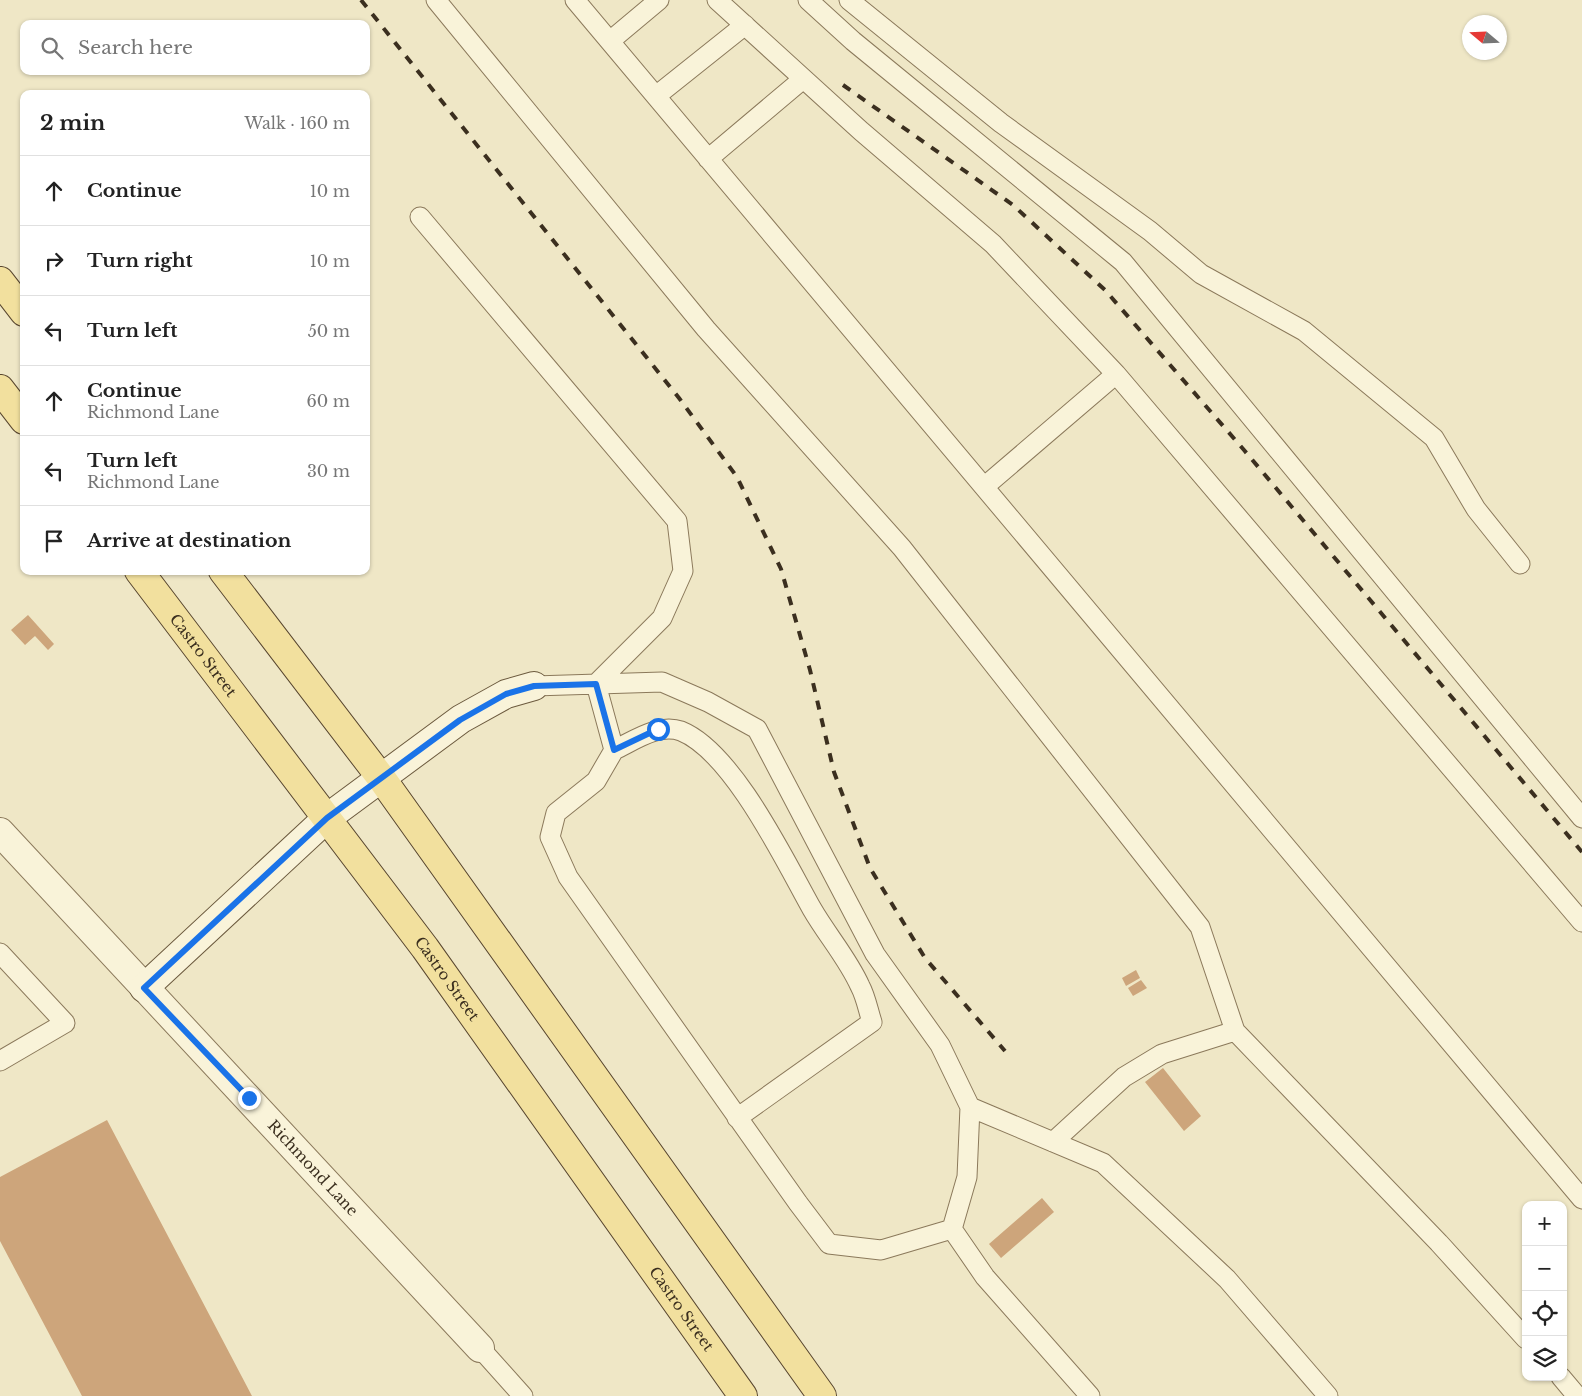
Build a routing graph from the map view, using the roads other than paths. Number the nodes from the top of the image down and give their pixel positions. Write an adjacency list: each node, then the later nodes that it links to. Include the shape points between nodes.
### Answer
1 (436, 0): 32 (lane, via 706,328 902,548 1200,927)
2 (575, 0): 8 (lane)
3 (659, 0): 8 (lane)
4 (718, 0): 7 (lane)
5 (808, 0): 27 (lane, via 853,41 1123,262)
6 (849, 0): 19 (lane, via 1001,122 1150,231 1201,274 1304,331 1434,438 1476,510)
7 (745, 25): 9 (lane); 10 (lane)
8 (610, 41): 10 (lane)
9 (803, 79): 11 (lane); 15 (lane, via 993,244)
10 (656, 96): 11 (lane)
11 (708, 158): 18 (lane)
12 (420, 217): 22 (lane, via 677,521 683,571 662,618)
13 (0, 281): 14 (main road)
14 (20, 307)
15 (1116, 374): 18 (lane); 29 (lane)
16 (0, 388): 17 (main road)
17 (20, 415)
18 (984, 487): 37 (lane)
19 (1520, 564)
20 (142, 575): 26 (main road, Castro Street)
21 (226, 575): 25 (main road)
22 (596, 684): 23 (lane); 24 (lane); 34 (lane, via 662,682 757,729 875,954 940,1045)
23 (534, 686): 25 (street, via 506,694 460,720)
24 (614, 750): 35 (lane, via 596,781 556,813 550,837 568,878); 35 (lane, via 658,729 680,731 703,746 726,770 772,835 860,986 872,1022)
25 (382, 778): 26 (street); 44 (main road)
26 (327, 818): 31 (street); 43 (main road, Castro Street, via 425,948)
27 (1582, 818)
28 (0, 832): 31 (street, Richmond Lane)
29 (1582, 922)
30 (0, 953): 33 (lane, via 64,1023)
31 (144, 988): 40 (street, Richmond Lane)
32 (1236, 1031): 36 (lane, via 1162,1054 1124,1077); 39 (lane)
33 (0, 1061)
34 (970, 1107): 36 (lane); 38 (lane, via 967,1177)
35 (737, 1118): 38 (lane, via 829,1244 881,1250)
36 (1053, 1142): 46 (lane, via 1103,1163 1227,1279)
37 (1578, 1187)
38 (952, 1230): 45 (lane, via 985,1277)
39 (1523, 1336)
40 (480, 1348): 42 (lane)
41 (1564, 1381): 47 (lane)
42 (523, 1396)
43 (743, 1396)
44 (822, 1396)
45 (1090, 1396)
46 (1328, 1396)
47 (1577, 1396)

